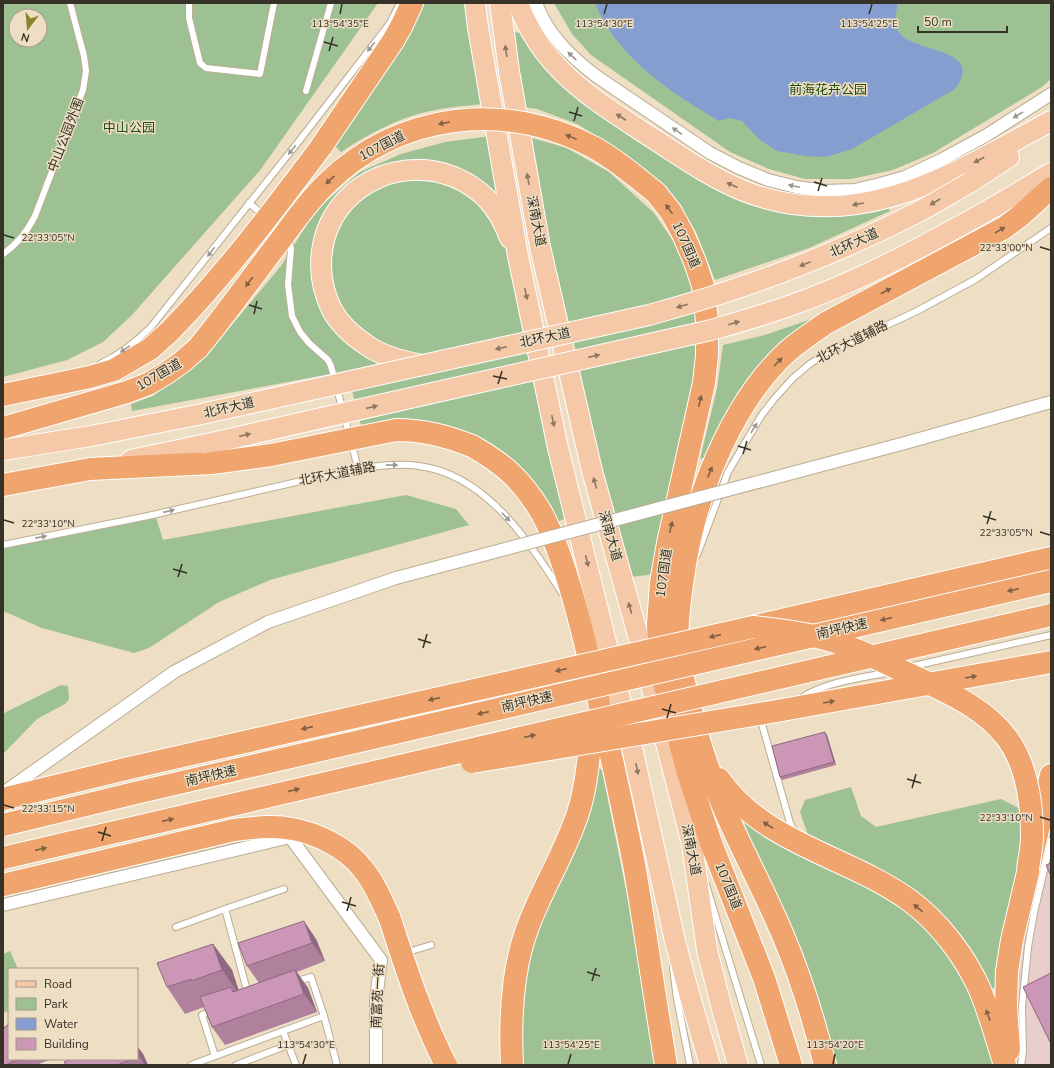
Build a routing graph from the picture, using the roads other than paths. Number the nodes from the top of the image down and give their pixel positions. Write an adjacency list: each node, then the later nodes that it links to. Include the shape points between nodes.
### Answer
1 (70, 3): 19 (lane, 中山公园外围, via 84,56 86,71 83,90 35,216 26,233)
2 (189, 3): 3 (lane, via 189,18 200,63 206,68 260,74)
3 (274, 3)
4 (331, 3): 11 (lane)
5 (400, 3): 17 (lane, one-way to 17, via 390,23)
6 (412, 3): 24 (highway, bridge, via 393,40 321,148 247,244 169,332 150,349 114,370)
7 (475, 3): 20 (main road, 深南大道)
8 (500, 3): 45 (main road, 深南大道, one-way to 8, via 592,471 540,247 509,71)
9 (518, 3): 13 (main road, one-way to 9, via 923,187 888,198 852,205 815,207 781,202 748,192 715,177 582,90 543,50)
10 (536, 3): 12 (street, one-way to 10, via 987,135 905,177 854,190 826,191 796,187 768,180 710,153 596,76 580,64 555,38 545,24)
11 (306, 91)
12 (1051, 94)
13 (1051, 122)
14 (1051, 127): 21 (main road, 北环大道, one-way to 21, bridge, via 969,183 918,212 801,265 726,292 649,315)
15 (1051, 172): 29 (main road, one-way to 15, bridge, via 711,330 790,306 910,253)
16 (1051, 188): 41 (highway, one-way to 16, via 688,544 704,486 744,405 772,368 794,346 826,324 1004,228)
17 (249, 203): 22 (lane, one-way to 22, via 151,327 124,350); 30 (lane, via 288,237 291,249 288,284 292,316 300,332 331,366)
18 (1051, 228): 35 (lane, 北环大道辅路, one-way to 18, via 728,472 761,416 792,378 832,351 917,311 976,279)
19 (3, 254)
20 (518, 256): 21 (main road, via 506,227 488,200 475,188 442,172 406,170 388,174 365,184 346,200 333,217 325,236 320,261 323,286 333,310 347,330 369,347 394,359); 63 (main road, 深南大道, one-way to 63, via 558,448 631,743)
21 (422, 365): 28 (main road, 北环大道, bridge, via 198,415)
22 (96, 366)
23 (84, 372): 24 (lane)
24 (43, 386): 25 (highway)
25 (3, 395)
26 (1051, 402): 55 (street, bridge, via 396,578 268,622 174,672)
27 (3, 428): 49 (highway, 107国道, one-way to 27, bridge, via 659,636 660,590 704,383 707,320 703,286 683,234 671,212 656,193 610,157 556,131 495,119 431,125 392,138 357,158 326,184 300,214 198,348 182,362 148,384 127,392)
28 (3, 450)
29 (209, 454): 31 (highway); 46 (highway, bridge, via 271,455 396,430 431,433 472,446 513,474 541,513 560,556)
30 (358, 468): 34 (lane, 北环大道辅路, one-way to 30, via 148,516); 39 (lane, 北环大道辅路, one-way to 39, via 420,466 447,474 471,486 508,519 533,549)
31 (46, 477): 32 (highway); 33 (main road)
32 (3, 485)
33 (3, 497)
34 (3, 545)
35 (695, 558)
36 (1051, 558): 43 (highway)
37 (692, 565): 41 (lane)
38 (1051, 581): 57 (highway, 南坪快速, one-way to 57, bridge)
39 (565, 597)
40 (568, 603): 46 (lane)
41 (679, 605): 51 (highway, via 679,655)
42 (1051, 614): 54 (highway, one-way to 42, bridge)
43 (753, 627): 56 (highway, one-way to 56, bridge); 62 (highway, bridge, via 824,638 861,651 959,698 989,719 1007,739 1019,761 1027,787 1032,838)
44 (1051, 635): 50 (lane, via 825,687 810,692 780,711)
45 (641, 646): 49 (highway); 59 (main road, 深南大道)
46 (587, 648): 48 (highway)
47 (1051, 662): 54 (highway, one-way to 47, bridge, via 507,757)
48 (593, 677): 90 (highway, via 594,706 588,766 578,813 529,923 518,961 512,1007); 91 (highway, via 634,868)
49 (665, 691): 96 (highway, 107国道, via 711,843 764,978)
50 (760, 718): 51 (lane); 60 (lane, via 793,829)
51 (696, 731): 52 (highway)
52 (704, 756): 60 (highway, one-way to 52, via 751,814 733,796); 97 (highway, via 724,808 782,933 811,1013)
53 (1051, 775): 62 (highway, bridge)
54 (348, 778): 61 (highway, one-way to 54, bridge)
55 (3, 794)
56 (3, 799)
57 (3, 825)
58 (1051, 840): 100 (lane, via 1028,947 1022,1006)
59 (692, 844): 94 (main road, 深南大道, via 707,950); 95 (lane)
60 (807, 848): 98 (highway, one-way to 60, via 980,990 967,965 930,918 910,900 887,886)
61 (3, 858)
62 (1028, 870): 99 (highway, via 1007,971 1006,1006)
63 (662, 883): 70 (lane); 93 (main road, 深南大道)
64 (3, 885): 89 (highway, bridge, via 234,830 262,827 291,828 317,836 341,848 362,867 378,892 390,919 415,996)
65 (284, 889): 67 (lane)
66 (3, 906): 73 (street, 南富苑一街, via 290,837)
67 (225, 908): 68 (lane); 76 (lane)
68 (176, 927)
69 (431, 945): 71 (lane)
70 (671, 951)
71 (396, 955): 73 (street); 88 (street)
72 (672, 959): 92 (lane)
73 (381, 960): 87 (street, 南富苑一街, via 376,999)
74 (290, 984): 79 (lane, via 311,977)
75 (256, 995): 76 (lane)
76 (249, 998): 77 (lane)
77 (242, 1000)
78 (222, 1007): 82 (lane, via 202,1015)
79 (324, 1016): 80 (lane); 86 (lane)
80 (283, 1031): 81 (lane); 82 (lane)
81 (288, 1045): 84 (lane); 85 (lane)
82 (215, 1056): 83 (lane)
83 (191, 1065)
84 (236, 1065)
85 (296, 1065)
86 (337, 1065)
87 (376, 1065)
88 (435, 1065)
89 (446, 1065)
90 (512, 1065)
91 (666, 1065)
92 (690, 1065)
93 (710, 1065)
94 (738, 1065)
95 (761, 1065)
96 (791, 1065)
97 (825, 1065)
98 (1005, 1065)
99 (1011, 1065)
100 (1021, 1065)

